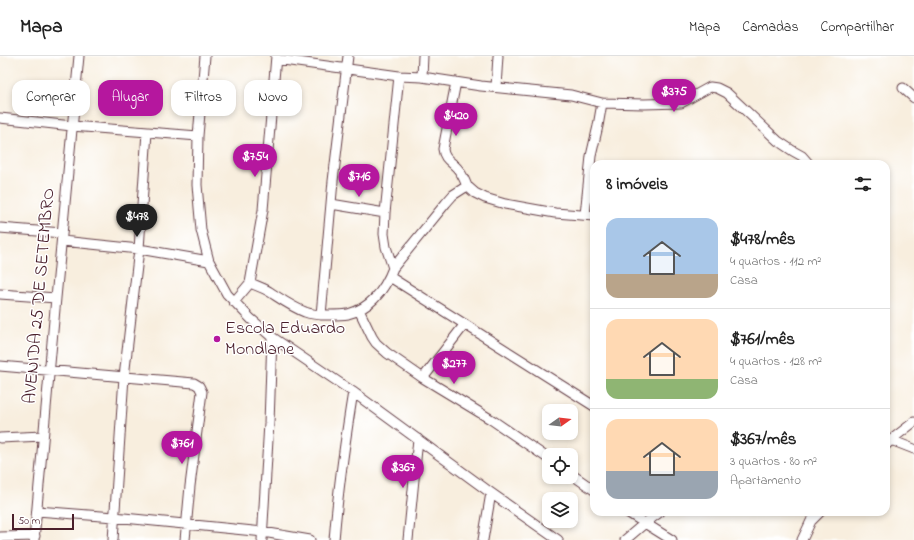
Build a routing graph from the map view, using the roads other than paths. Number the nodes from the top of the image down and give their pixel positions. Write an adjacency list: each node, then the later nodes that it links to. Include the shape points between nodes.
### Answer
1 (79, 56): 16 (street, AVENIDA 25 DE SETEMBRO)
2 (205, 56): 18 (street)
3 (348, 56): 7 (street)
4 (423, 56): 9 (street)
5 (498, 56): 11 (street)
6 (276, 58): 7 (street); 32 (street, via 263,210)
7 (346, 69): 8 (street); 23 (street)
8 (399, 76): 9 (street); 24 (street)
9 (422, 77): 10 (street)
10 (456, 82): 11 (street); 21 (street, via 443,154 460,171)
11 (496, 87): 14 (street, via 571,95)
12 (903, 88): 13 (street)
13 (914, 98)
14 (602, 103): 19 (street); 20 (street, via 681,102 710,87 717,88 727,92 778,141)
15 (0, 118): 16 (street)
16 (72, 126): 17 (street); 27 (street, AVENIDA 25 DE SETEMBRO)
17 (147, 132): 18 (street); 28 (street)
18 (198, 136): 29 (street, via 197,186 201,230)
19 (591, 160)
20 (806, 160)
21 (467, 186): 25 (street, via 485,198 505,204); 30 (street, via 446,203)
22 (590, 186): 25 (street)
23 (331, 204): 24 (street); 37 (street)
24 (385, 213): 30 (street, via 384,234)
25 (589, 216)
26 (0, 228): 27 (street)
27 (62, 237): 28 (street); 34 (street, AVENIDA 25 DE SETEMBRO)
28 (139, 249): 29 (street); 42 (street)
29 (210, 261): 35 (street)
30 (393, 268): 31 (street)
31 (390, 277): 36 (street, via 373,301); 38 (street)
32 (250, 283): 35 (street); 37 (street, via 306,313)
33 (0, 294): 34 (street)
34 (56, 298): 41 (street, AVENIDA 25 DE SETEMBRO)
35 (234, 302): 39 (street)
36 (359, 310): 37 (street, via 346,314); 43 (street, via 376,343)
37 (321, 315)
38 (465, 324): 43 (street); 45 (street)
39 (272, 337): 44 (street); 64 (street)
40 (0, 366): 41 (street)
41 (50, 370): 42 (street); 47 (street, AVENIDA 25 DE SETEMBRO)
42 (124, 377): 61 (street); 63 (street, via 194,383 202,392)
43 (423, 378): 53 (street)
44 (353, 392): 49 (street); 70 (street, via 343,454)
45 (590, 403)
46 (914, 422): 50 (street)
47 (43, 436): 48 (street); 57 (street, AVENIDA 25 DE SETEMBRO)
48 (0, 438)
49 (418, 440): 56 (street); 71 (street)
50 (890, 440)
51 (890, 443): 52 (street)
52 (914, 449)
53 (542, 454)
54 (578, 479): 55 (street)
55 (590, 487)
56 (491, 493): 72 (street); 73 (street)
57 (37, 511): 61 (street); 66 (street, AVENIDA 25 DE SETEMBRO)
58 (634, 516): 62 (street)
59 (654, 516): 62 (street)
60 (816, 516): 76 (street)
61 (114, 517): 63 (street); 67 (street)
62 (644, 523): 74 (street); 75 (street)
63 (186, 524): 64 (street); 68 (street)
64 (263, 536): 69 (street)
65 (0, 537): 66 (street)
66 (35, 538)
67 (112, 540)
68 (185, 540)
69 (310, 540)
70 (334, 540)
71 (408, 540)
72 (483, 540)
73 (558, 540)
74 (625, 540)
75 (672, 540)
76 (802, 540)

